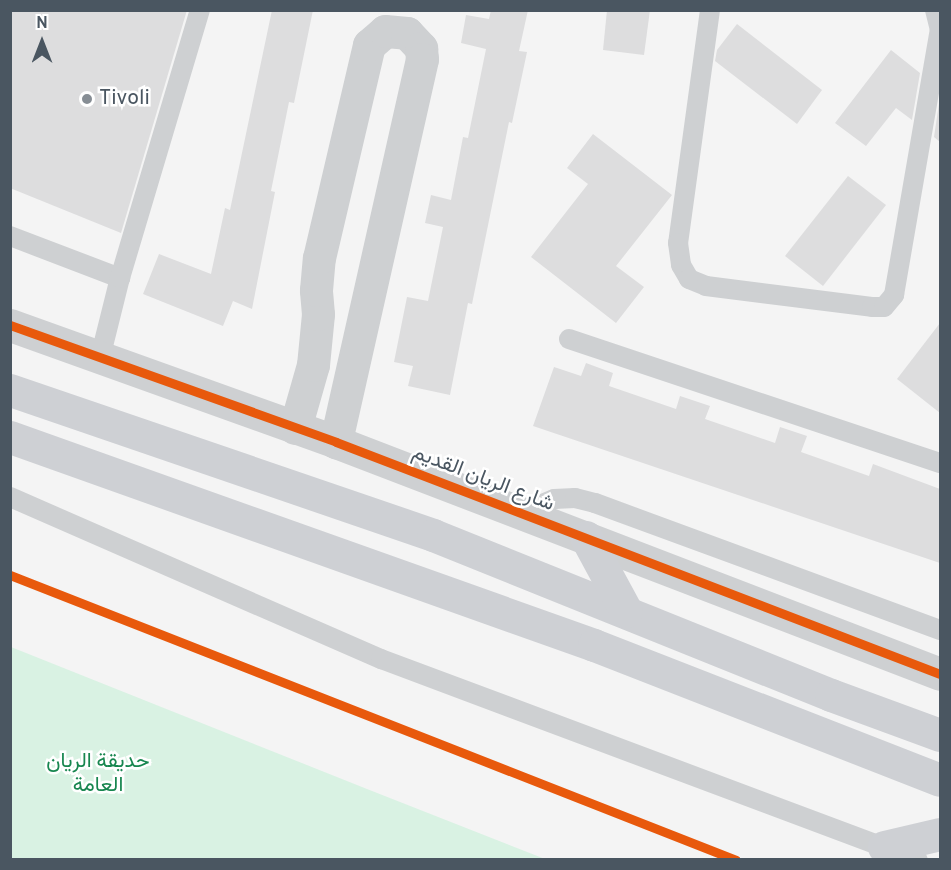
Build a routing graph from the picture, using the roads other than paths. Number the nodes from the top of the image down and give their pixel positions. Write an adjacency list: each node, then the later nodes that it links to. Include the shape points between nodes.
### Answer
1 (200, 10): 5 (lane)
2 (710, 10): 3 (lane, via 678,243 681,266 689,279 706,286 884,307 894,295 940,30)
3 (935, 10)
4 (10, 236): 5 (lane)
5 (120, 278): 10 (lane)
6 (318, 314): 8 (street); 8 (street, via 319,258 369,45 385,31 407,33 421,48 422,59); 12 (street, via 314,365)
7 (10, 326): 10 (street, شارع الريان القديم)
8 (363, 328): 14 (street)
9 (569, 339): 15 (lane)
10 (100, 358): 12 (street, شارع الريان القديم)
11 (10, 390): 19 (street, via 433,535)
12 (295, 428): 14 (street, شارع الريان القديم)
13 (10, 437): 23 (street, via 594,645)
14 (336, 442): 17 (street, شارع الريان القديم)
15 (940, 463)
16 (10, 497): 25 (lane, via 381,659)
17 (521, 513): 18 (street, شارع الريان القديم); 20 (lane, via 554,499 575,498 595,503)
18 (586, 537): 19 (street); 21 (street, شارع الريان القديم)
19 (626, 611): 22 (street)
20 (939, 625)
21 (940, 674)
22 (940, 735)
23 (940, 780)
24 (940, 834): 25 (street)
25 (884, 847): 26 (lane)
26 (918, 860)

